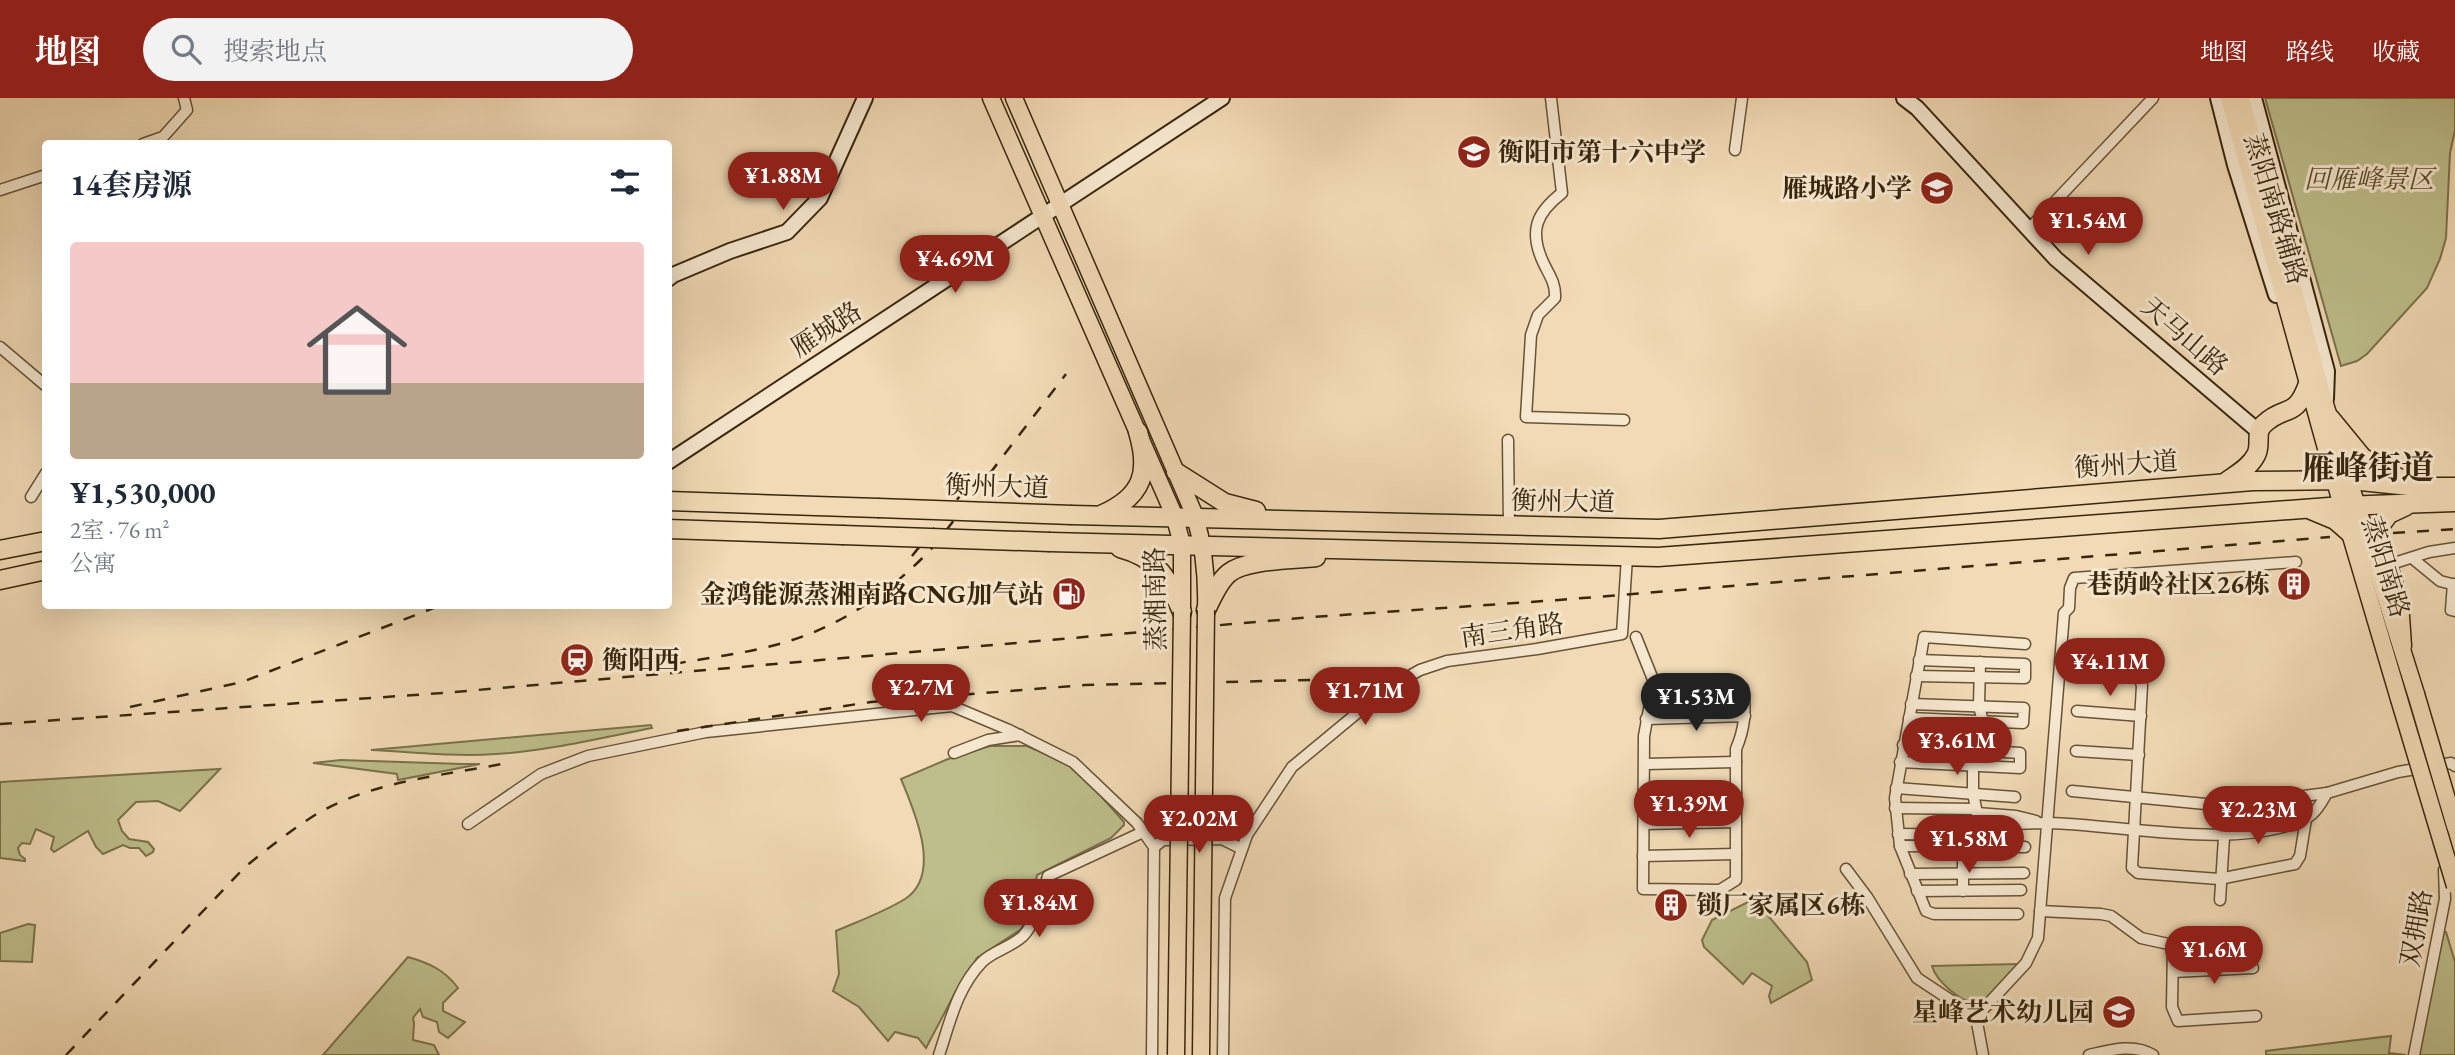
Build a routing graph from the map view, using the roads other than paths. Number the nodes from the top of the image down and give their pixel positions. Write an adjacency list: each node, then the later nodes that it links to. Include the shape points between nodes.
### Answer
1 (184, 98): 16 (street, via 187,110 163,137)
2 (865, 98): 23 (street, via 820,198 787,232)
3 (991, 98): 21 (main road, 蒸湘南路)
4 (1014, 98): 20 (main road, 蒸湘南路)
5 (1212, 98): 20 (street, 雁城路)
6 (1222, 98): 20 (street, 雁城路)
7 (1551, 98): 29 (street, via 1562,193 1540,216 1534,238 1556,286 1555,298 1538,315 1531,335 1526,417)
8 (1742, 98): 17 (street)
9 (1904, 98): 22 (street, 天马山路)
10 (1911, 98): 22 (street, 天马山路)
11 (2153, 98): 22 (street)
12 (2218, 98): 24 (street, 蒸阳南路辅路, via 2280,309)
13 (2229, 98): 24 (main road, 蒸阳南路)
14 (2241, 98): 28 (main road, 蒸阳南路)
15 (2254, 98): 28 (street, 蒸阳南路辅路, via 2327,371)
16 (154, 140)
17 (1735, 149)
18 (42, 176): 19 (street)
19 (0, 190)
20 (1060, 201): 21 (street, 雁城路); 34 (main road, 蒸湘南路)
21 (1042, 213): 31 (main road, 蒸湘南路); 33 (street, 雁城路)
22 (2030, 228): 30 (street, 天马山路)
23 (672, 276)
24 (2294, 332): 27 (main road, 蒸阳南路)
25 (0, 346): 26 (street)
26 (42, 383)
27 (2308, 384): 30 (highway, via 2296,407); 36 (main road, 蒸阳南路)
28 (2328, 411): 36 (main road, 蒸阳南路); 39 (highway, via 2362,457)
29 (1625, 419)
30 (2260, 428): 37 (highway, via 2256,457)
31 (1138, 432): 46 (highway, via 1145,456 1142,475 1129,498); 47 (main road, 蒸湘南路)
32 (1508, 440): 51 (street)
33 (672, 457)
34 (1176, 472): 48 (main road, 蒸湘南路); 49 (highway, via 1225,503)
35 (42, 479): 40 (street)
36 (2343, 480): 37 (highway, 衡州大道); 39 (highway, 衡州大道); 44 (main road, 蒸阳南路)
37 (2225, 483): 41 (highway, 衡州大道)
38 (2455, 487): 39 (highway, 衡州大道)
39 (2416, 495): 43 (highway, 衡州大道); 44 (highway, 衡州大道); 68 (highway, via 2380,526)
40 (31, 496)
41 (2035, 498): 51 (highway, 衡州大道, via 1659,529); 53 (highway, via 2061,504 2064,509 2054,521)
42 (672, 501): 46 (highway, 衡州大道, bridge)
43 (2455, 502)
44 (2350, 506): 45 (highway, 衡州大道); 54 (main road, 蒸阳南路); 77 (main road, 蒸阳南路)
45 (2304, 509): 53 (highway, 衡州大道); 54 (highway, via 2323,513)
46 (1101, 515): 47 (highway, 衡州大道)
47 (1174, 515): 48 (highway, 衡州大道); 57 (main road, 蒸湘南路)
48 (1195, 516): 49 (highway, 衡州大道); 58 (main road, 蒸湘南路)
49 (1283, 519): 50 (highway, 衡州大道)
50 (1324, 520): 51 (highway, 衡州大道); 60 (highway, via 1312,532 1314,542)
51 (1509, 526)
52 (672, 529): 56 (highway, 衡州大道, bridge)
53 (2037, 529): 64 (highway, 衡州大道)
54 (2350, 533): 138 (main road, 蒸阳南路, bridge)
55 (42, 542): 62 (highway)
56 (1103, 543): 57 (highway, 衡州大道); 74 (highway, via 1149,559 1171,586)
57 (1182, 544): 58 (highway, 衡州大道); 74 (main road, 蒸湘南路)
58 (1204, 545): 59 (highway, 衡州大道); 72 (main road, 蒸湘南路)
59 (1230, 546): 60 (highway, 衡州大道); 67 (highway)
60 (1325, 548): 63 (highway, 衡州大道)
61 (2455, 548): 65 (street)
62 (0, 550)
63 (1381, 550): 64 (highway, 衡州大道); 67 (highway)
64 (1627, 556): 130 (street, 南三角路, via 1622,634 1447,661 1420,670 1385,690 1292,767)
65 (2412, 558): 68 (street); 71 (street, via 2440,581)
66 (2296, 562): 117 (street, via 2074,578 2064,613)
67 (1263, 563): 72 (highway, via 1229,572)
68 (2388, 565): 77 (highway, via 2399,603)
69 (42, 571): 70 (highway)
70 (0, 580)
71 (2454, 585): 73 (street, via 2451,610)
72 (1206, 610): 152 (main road, 蒸湘南路, bridge)
73 (2455, 611)
74 (1182, 612): 151 (main road, 蒸湘南路, bridge)
75 (1636, 637): 90 (street, via 1654,682)
76 (2025, 644): 78 (street, via 1924,637)
77 (2402, 646): 120 (main road, 蒸阳南路, bridge)
78 (1919, 660): 79 (street); 81 (street)
79 (1980, 662): 82 (street); 82 (street, via 2025,664 2025,678)
80 (2079, 669): 88 (street, via 2134,674 2142,685)
81 (1916, 676): 82 (street); 84 (street)
82 (1979, 677): 85 (street)
83 (1743, 688): 87 (street)
84 (1911, 704): 85 (street); 89 (street)
85 (1979, 706): 91 (street); 91 (street, via 2024,708 2023,723)
86 (2077, 711): 88 (street)
87 (1745, 716): 90 (street); 98 (street)
88 (2141, 716): 97 (street)
89 (1909, 718): 91 (street); 93 (street)
90 (1646, 719): 100 (street)
91 (1983, 722): 94 (street)
92 (1020, 735): 96 (street, via 988,740); 118 (street, via 952,706 706,732 588,756 541,775); 122 (street, via 1073,762)
93 (1903, 745): 94 (street); 99 (street)
94 (1983, 751): 102 (street); 102 (street, via 2020,753 2020,768)
95 (2076, 751): 97 (street)
96 (954, 753)
97 (2139, 755): 111 (street)
98 (1736, 762): 100 (street); 106 (street)
99 (1900, 762): 102 (street); 104 (street)
100 (1645, 764): 109 (street)
101 (2453, 764): 103 (street)
102 (1973, 766): 107 (street)
103 (2414, 769): 108 (street); 157 (street, 双拥路, via 2446,876)
104 (1896, 788): 107 (street); 113 (street)
105 (2072, 791): 111 (street)
106 (1736, 793): 109 (street); 116 (street)
107 (1973, 793): 110 (street); 114 (street)
108 (2328, 793): 112 (street); 115 (street)
109 (1644, 794): 119 (street)
110 (2015, 797)
111 (2137, 798): 112 (street); 121 (street)
112 (2226, 806): 125 (street)
113 (1895, 808): 114 (street); 123 (street)
114 (1978, 815): 117 (street); 124 (street)
115 (2306, 819): 125 (street, via 2274,829); 137 (street, via 2295,864)
116 (1736, 822): 119 (street); 131 (street)
117 (2047, 823): 121 (street); 143 (street)
118 (468, 824)
119 (1644, 824): 132 (street)
120 (2455, 826)
121 (2136, 829): 125 (street); 137 (street, via 2132,868 2138,873)
122 (1143, 832): 128 (street); 149 (street, via 1048,876 1033,921 1022,936 983,961 965,985)
123 (1898, 834): 124 (street); 126 (street)
124 (1973, 835): 127 (street)
125 (2225, 835): 137 (street)
126 (1900, 846): 127 (street); 135 (street)
127 (1966, 846): 129 (street); 136 (street)
128 (1154, 847): 130 (street, via 1164,840 1222,839); 150 (street)
129 (2025, 847)
130 (1242, 849): 153 (street, 南三角路, via 1225,898)
131 (1736, 854): 132 (street); 132 (street, via 1736,880 1720,890 1643,889)
132 (1643, 856)
133 (1846, 869): 148 (street, via 1917,978)
134 (2024, 873): 136 (street)
135 (1910, 874): 136 (street); 140 (street)
136 (1963, 874): 141 (street)
137 (2219, 879): 142 (street)
138 (2455, 887)
139 (2021, 890): 141 (street)
140 (1917, 891): 141 (street); 144 (street, via 1926,911 1934,914)
141 (1963, 891)
142 (2220, 900)
143 (2040, 911): 146 (street, via 2111,916 2141,938 2173,945); 148 (street, via 2038,938 2026,963)
144 (2018, 914)
145 (2253, 968): 146 (street)
146 (2173, 972): 147 (street, via 2172,1007 2178,1021)
147 (2256, 1016)
148 (1976, 1017): 154 (street)
149 (939, 1055)
150 (1152, 1055)
151 (1176, 1055)
152 (1201, 1055)
153 (1223, 1055)
154 (1983, 1055)
155 (2089, 1055): 156 (street, via 2118,1048)
156 (2154, 1055)
157 (2414, 1055)

